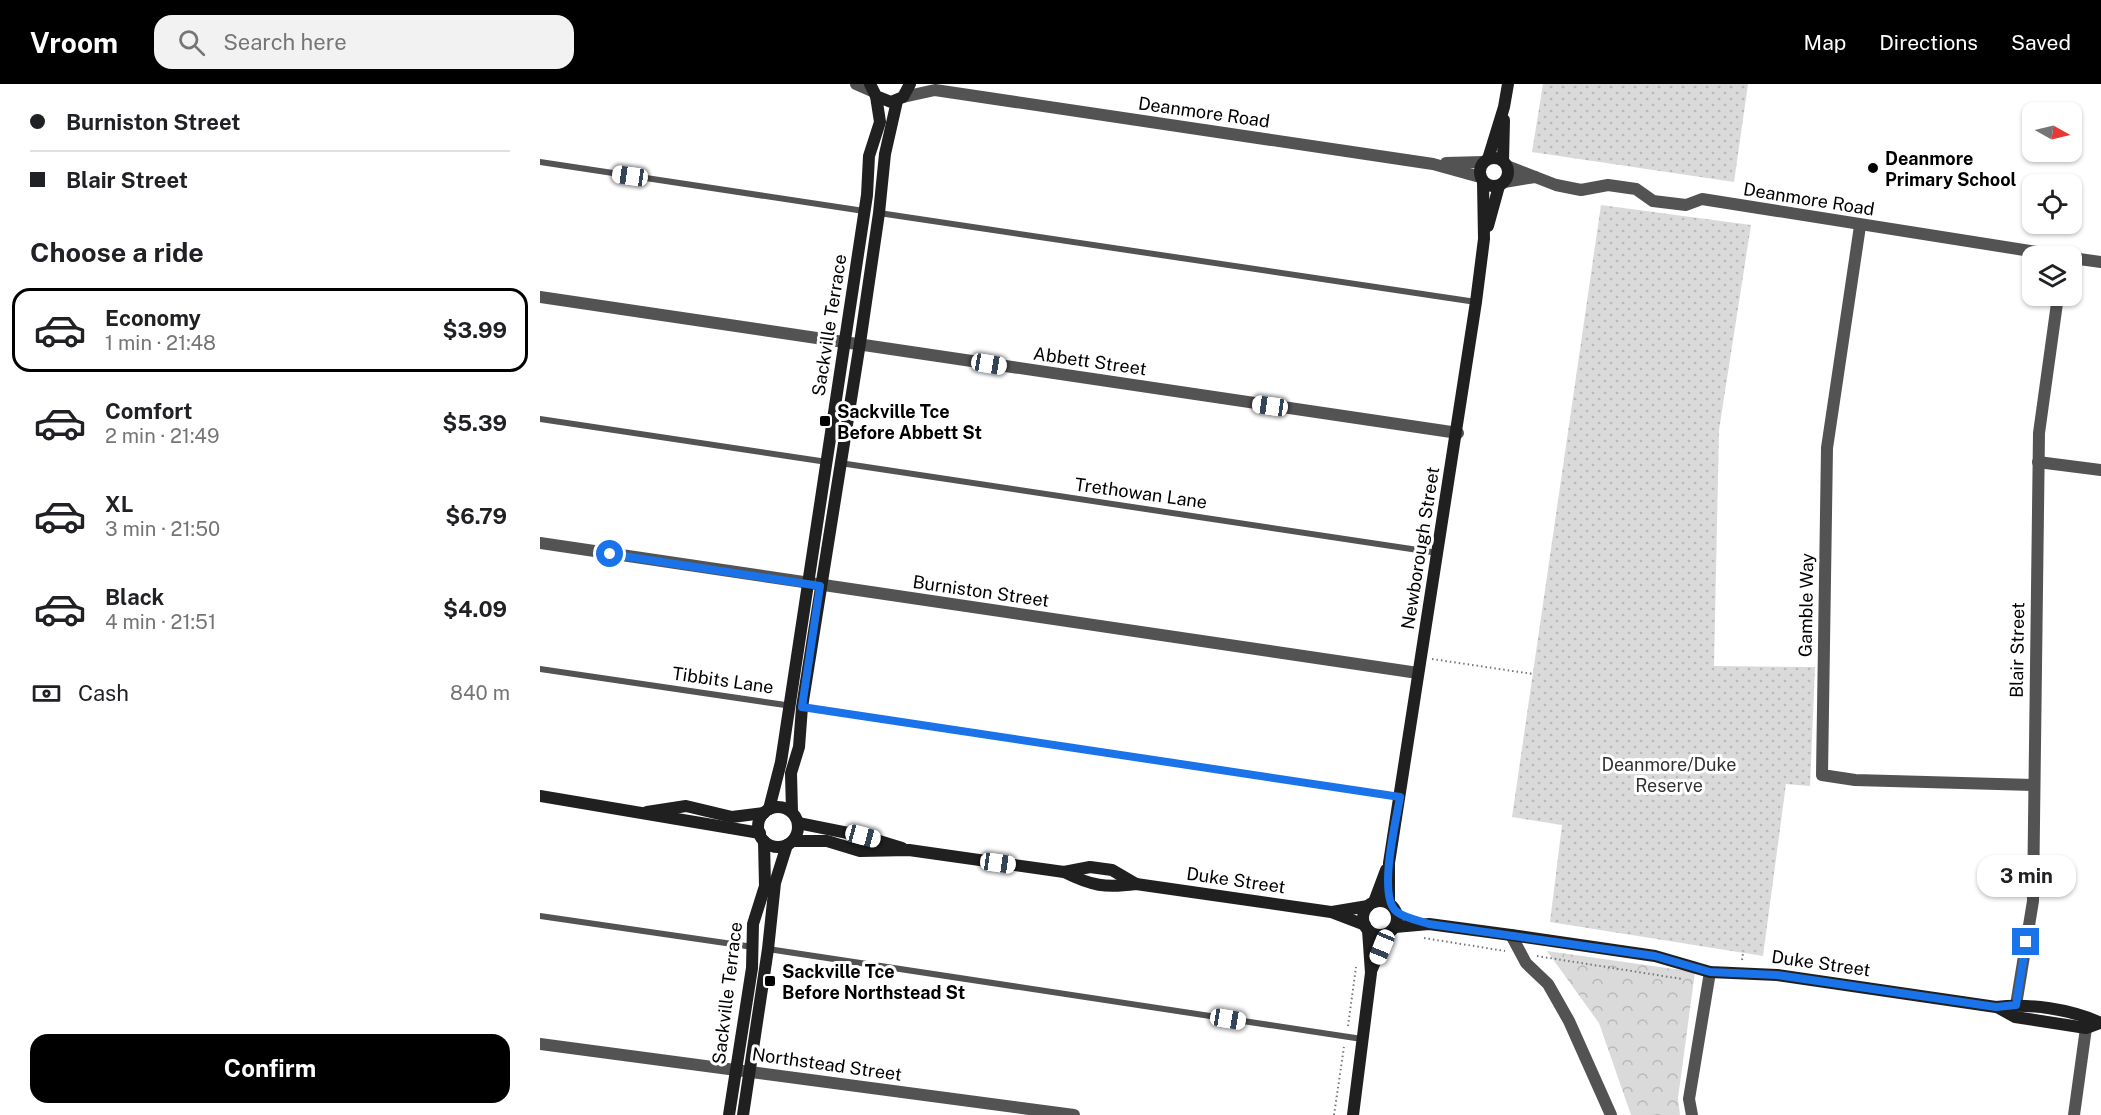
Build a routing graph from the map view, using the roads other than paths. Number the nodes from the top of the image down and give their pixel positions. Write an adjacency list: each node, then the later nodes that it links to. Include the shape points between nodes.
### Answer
1 (855, 84): 5 (street)
2 (910, 84): 6 (main road, Sackville Terrace)
3 (1509, 84): 7 (main road, Newborough Street)
4 (930, 87): 6 (street, Deanmore Road); 11 (street, Deanmore Road)
5 (873, 90): 6 (main road, via 886,101); 15 (main road, Sackville Terrace, via 880,122 869,156)
6 (900, 99): 16 (main road, Sackville Terrace, via 885,154)
7 (1504, 107): 8 (main road, Newborough Street); 10 (main road, Newborough Street)
8 (1486, 160): 10 (main road, via 1498,158); 11 (street, Deanmore Road); 13 (main road, Newborough Street, via 1479,170)
9 (540, 162): 15 (lane)
10 (1505, 163): 12 (street, Deanmore Road); 14 (main road, Newborough Street, via 1507,177)
11 (1433, 164): 13 (street, Deanmore Road)
12 (1536, 177): 14 (street); 17 (street, Deanmore Road, via 1588,190 1608,184 1636,189 1653,201 1686,205 1702,199)
13 (1481, 179): 14 (main road, via 1487,185); 18 (main road, Newborough Street)
14 (1502, 184): 18 (main road, Newborough Street)
15 (864, 212): 25 (main road, Sackville Terrace)
16 (879, 213): 23 (lane); 26 (main road, Sackville Terrace)
17 (1860, 226): 19 (street, Deanmore Road); 40 (street, Gamble Way, via 1827,448 1822,775 1855,780)
18 (1484, 239): 23 (main road, Newborough Street)
19 (2022, 250)
20 (2082, 259): 21 (street)
21 (2101, 262)
22 (540, 297): 25 (street, Abbett Street)
23 (1476, 302): 28 (main road, Newborough Street)
24 (2057, 306): 30 (street, Blair Street)
25 (845, 340): 26 (street, Abbett Street); 29 (main road, Sackville Terrace)
26 (860, 343): 28 (street, Abbett Street); 31 (main road, Sackville Terrace)
27 (540, 419): 29 (lane)
28 (1458, 433): 34 (main road, Newborough Street)
29 (827, 462): 35 (main road, Sackville Terrace)
30 (2038, 462): 32 (street); 40 (street, Blair Street)
31 (840, 463): 34 (lane, Trethowan Lane); 36 (main road, Sackville Terrace)
32 (2101, 470)
33 (540, 543): 35 (street, Burniston Street)
34 (1438, 553): 38 (main road, Newborough Street)
35 (807, 584): 36 (street, Burniston Street); 39 (main road, Sackville Terrace)
36 (820, 586): 38 (street, Burniston Street); 39 (main road, Sackville Terrace)
37 (540, 669): 39 (lane, Tibbits Lane)
38 (1418, 673): 42 (main road, Newborough Street)
39 (795, 706): 42 (lane, Tibbits Lane); 43 (main road, Sackville Terrace); 45 (main road, Sackville Terrace, via 799,747 791,773)
40 (2032, 785): 64 (street, Blair Street, via 2033,901)
41 (540, 796): 44 (main road)
42 (1400, 797): 49 (main road, Newborough Street)
43 (767, 811): 44 (main road, via 732,817 686,806); 45 (main road, via 781,807); 46 (main road, via 759,822)
44 (646, 812): 46 (main road)
45 (795, 818): 47 (main road); 48 (main road, Duke Street)
46 (762, 837): 47 (main road, via 775,847); 60 (main road, Sackville Terrace, via 765,886 753,924)
47 (790, 843): 48 (main road, Duke Street, via 827,841 860,852); 61 (main road, Sackville Terrace, via 775,883)
48 (909, 850): 50 (main road, Duke Street)
49 (1389, 863): 52 (main road, Newborough Street); 53 (main road, Newborough Street)
50 (1064, 872): 51 (main road, Duke Street, via 1088,884); 51 (main road, Duke Street, via 1090,867 1112,870)
51 (1136, 884): 54 (main road, Duke Street)
52 (1371, 904): 53 (main road, Duke Street); 54 (main road, Duke Street); 57 (main road, via 1363,916)
53 (1393, 908): 56 (main road, Duke Street); 58 (main road)
54 (1331, 912): 57 (main road, Duke Street)
55 (540, 916): 60 (lane)
56 (1429, 924): 58 (main road, Duke Street); 59 (main road, Duke Street)
57 (1366, 928): 58 (main road, Duke Street, via 1379,935); 63 (main road)
58 (1391, 931): 63 (main road)
59 (1511, 935): 62 (main road, Duke Street, via 1655,956); 76 (street, via 1526,963 1548,984 1569,1021)
60 (753, 947): 70 (main road, Sackville Terrace)
61 (768, 949): 68 (lane); 71 (main road, Sackville Terrace)
62 (1710, 972): 65 (main road, Duke Street, via 1741,971); 77 (street, via 1689,1099)
63 (1371, 973): 68 (main road)
64 (2016, 1005): 65 (main road, Duke Street); 66 (main road, Duke Street, via 2085,1014)
65 (1996, 1007): 67 (main road, Duke Street, via 2015,1017)
66 (2101, 1023): 67 (main road, Duke Street)
67 (2086, 1028): 78 (street)
68 (1362, 1039): 75 (main road)
69 (540, 1044): 70 (street, Northstead Street)
70 (736, 1069): 71 (street, Northstead Street); 72 (main road, Sackville Terrace)
71 (749, 1071): 73 (main road, Sackville Terrace); 74 (street, Northstead Street)
72 (729, 1115)
73 (742, 1115)
74 (1074, 1115)
75 (1353, 1115)
76 (1611, 1115)
77 (1692, 1115)
78 (2074, 1115)

